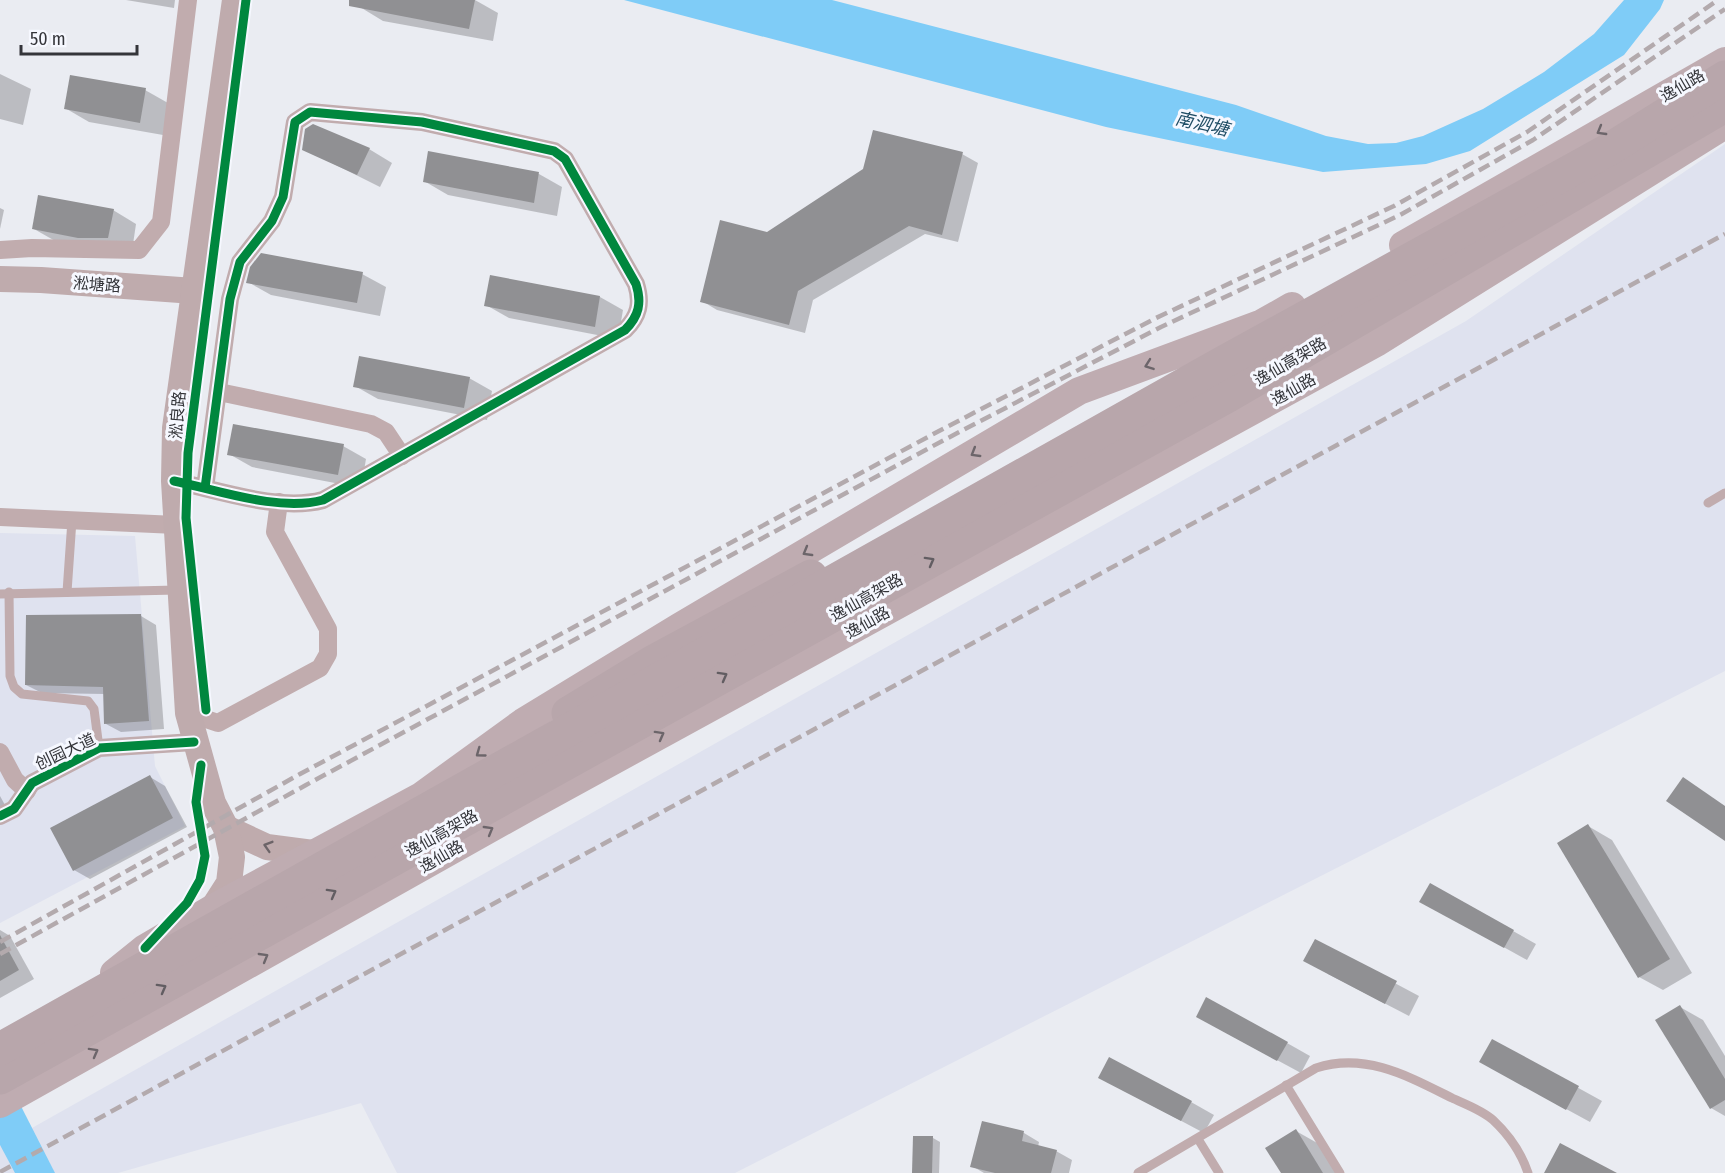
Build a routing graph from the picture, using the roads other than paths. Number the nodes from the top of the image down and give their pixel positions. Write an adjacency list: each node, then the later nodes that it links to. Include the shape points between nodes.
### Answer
1 (188, 0): 7 (street, via 161,222 139,250)
2 (235, 0): 9 (street, 淞良路)
3 (1725, 61): 10 (main road, 逸仙路, one-way to 10)
4 (1725, 77): 28 (highway, 逸仙高架路, bridge, via 1608,150)
5 (1725, 106): 36 (highway, 逸仙高架路, one-way to 5, via 1228,396)
6 (1725, 125): 38 (main road, 逸仙路, one-way to 6, via 527,808 1378,342)
7 (0, 250)
8 (0, 279): 9 (street, 淞塘路)
9 (194, 291): 13 (street, 淞良路, via 176,407)
10 (1262, 323): 28 (highway, bridge, via 1125,404 652,662 536,732); 32 (main road, 逸仙路, one-way to 32, via 1079,391 523,722 420,796); 34 (main road, 逸仙路, via 1142,419)
11 (219, 392): 12 (street, via 371,424 386,432); 12 (street, via 230,299 240,262 272,221 283,197 295,122 302,115 310,112 422,122 560,155 636,284 641,299 633,322); 14 (street)
12 (402, 456): 16 (street, via 323,500)
13 (174, 481): 14 (street); 20 (street, 淞良路)
14 (205, 488): 16 (street)
15 (1725, 494): 17 (lane)
16 (279, 502): 24 (street, via 275,532 328,629 328,654 320,668 218,723)
17 (1708, 503)
18 (0, 517): 19 (street)
19 (72, 520): 20 (street); 22 (lane)
20 (176, 525): 21 (street, 淞良路)
21 (179, 590): 22 (lane); 24 (street, 淞良路)
22 (67, 592): 23 (lane)
23 (4, 593): 26 (lane, via 14,687 22,694 88,701 94,709)
24 (188, 713): 25 (street, 淞良路)
25 (194, 742): 26 (street, 创园大道); 31 (street, 淞良路, via 213,803)
26 (99, 748): 29 (street, 创园大道, via 32,783)
27 (0, 752): 29 (street, via 15,780)
28 (477, 782): 35 (highway, 逸仙高架路, bridge)
29 (27, 791): 30 (street, 创园大道, via 14,809)
30 (0, 816)
31 (226, 828): 32 (street, one-way to 31, via 267,847); 33 (street, 淞良路, via 232,857 229,883)
32 (313, 853): 33 (main road, 逸仙路)
33 (213, 908): 34 (main road, 逸仙路, via 146,948)
34 (76, 1002): 35 (main road, 逸仙路)
35 (8, 1045)
36 (0, 1078)
37 (1286, 1085): 39 (lane); 42 (lane); 43 (lane, via 1332,1063 1378,1065 1490,1118 1511,1138)
38 (0, 1104)
39 (1198, 1139): 40 (lane); 41 (lane)
40 (1138, 1173)
41 (1219, 1173)
42 (1340, 1173)
43 (1528, 1173)

